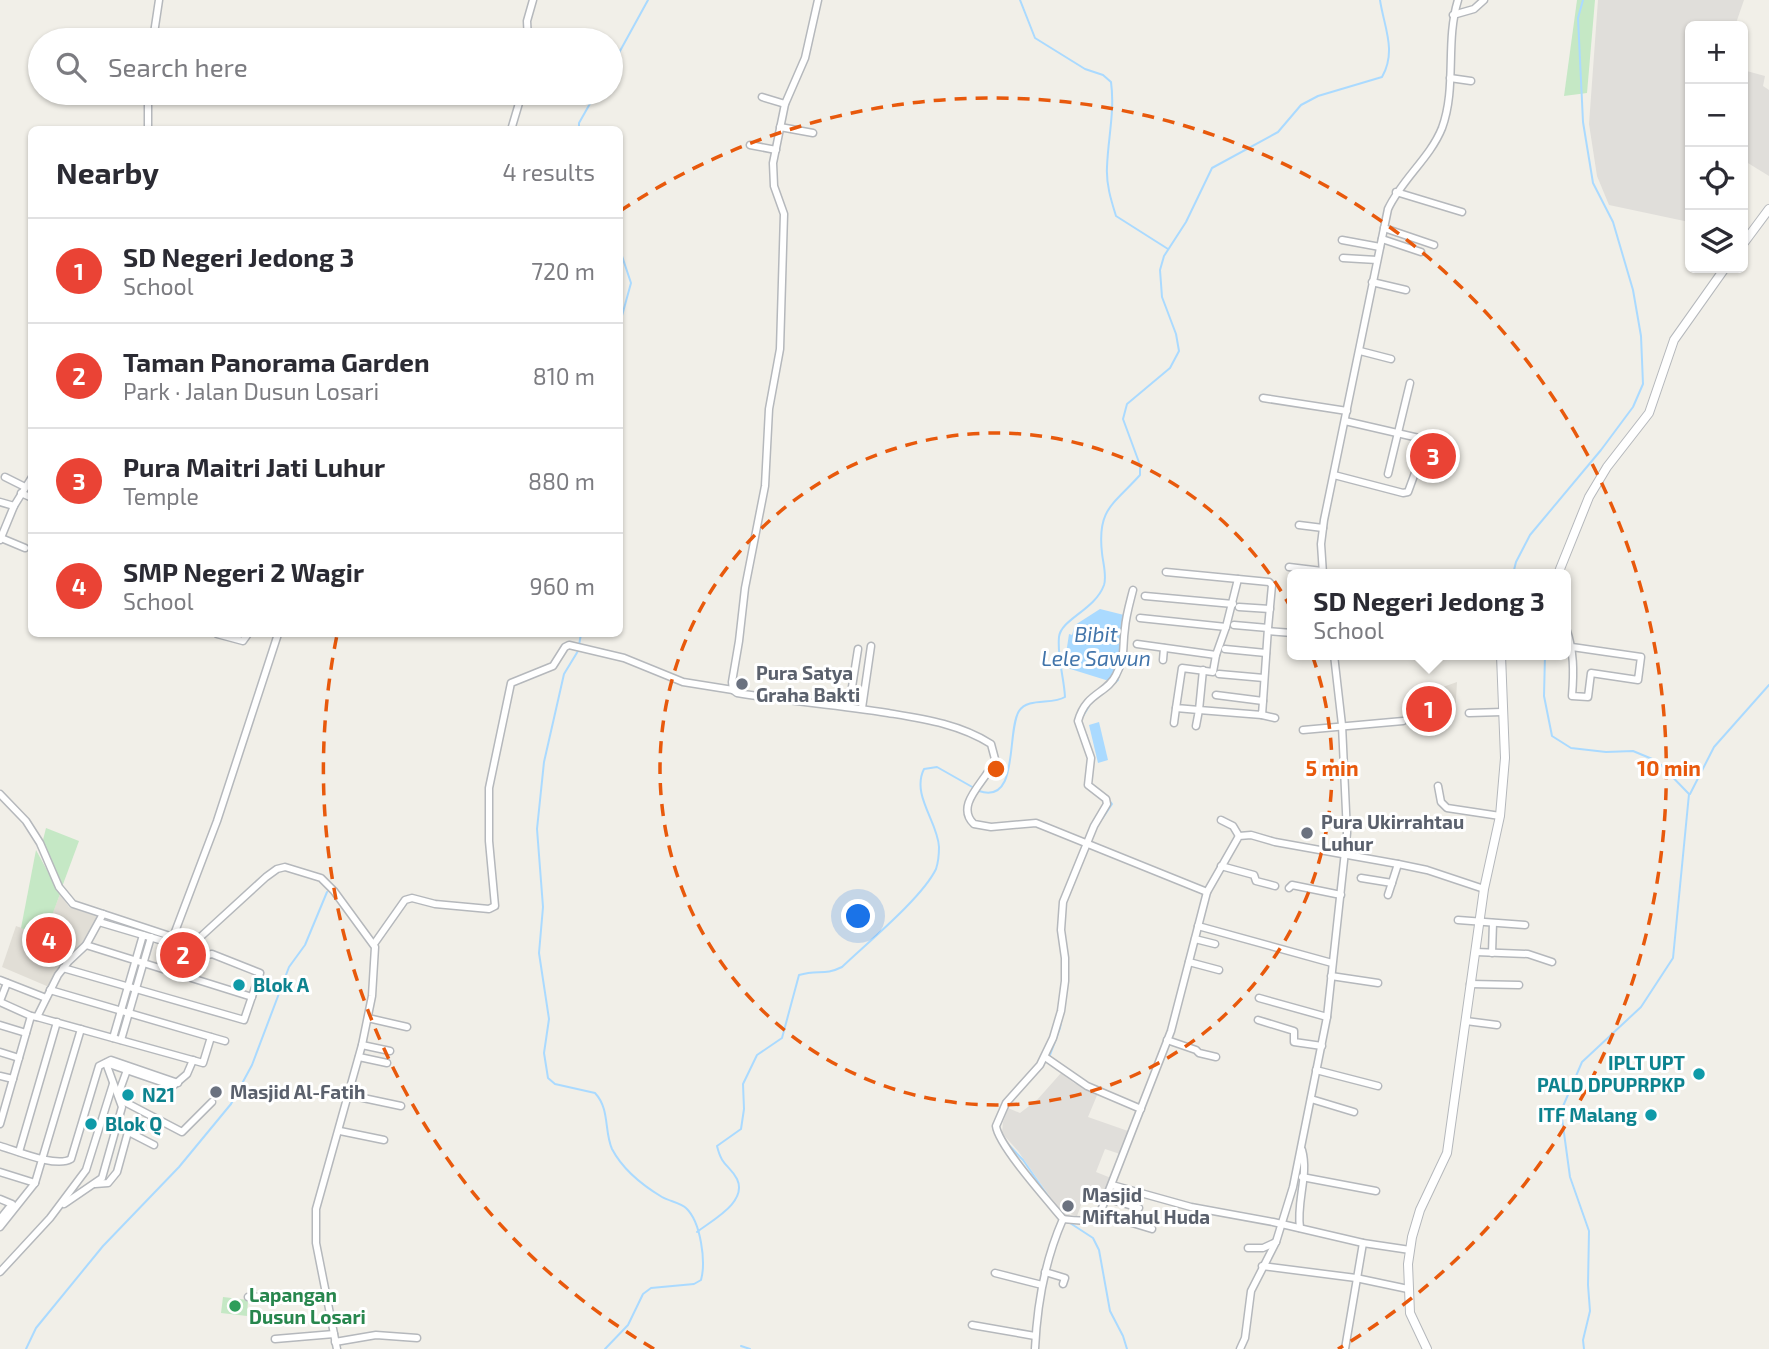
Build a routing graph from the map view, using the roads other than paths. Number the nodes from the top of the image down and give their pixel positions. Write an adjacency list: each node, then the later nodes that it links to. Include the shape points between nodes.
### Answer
1 (159, 0): 7 (street)
2 (533, 0): 8 (street)
3 (818, 0): 12 (street, via 805,58)
4 (1458, 0): 6 (street)
5 (1484, 0): 6 (street, via 1474,9)
6 (1453, 15): 9 (street)
7 (155, 28)
8 (527, 28)
9 (1451, 78): 10 (street); 21 (street, via 1436,140)
10 (1471, 81)
11 (762, 97): 12 (street)
12 (785, 104): 17 (street)
13 (148, 105): 15 (street)
14 (519, 105): 16 (street)
15 (148, 126)
16 (513, 126)
17 (780, 127): 18 (street); 20 (street)
18 (813, 133)
19 (750, 145): 20 (street)
20 (776, 150): 91 (street, via 774,181 784,214 780,349 769,409 765,486 745,588)
21 (1396, 192): 23 (street); 24 (street)
22 (1769, 209): 25 (street)
23 (1462, 212)
24 (1384, 228): 27 (street); 28 (street)
25 (1748, 237)
26 (1342, 240): 27 (street)
27 (1381, 243): 29 (street); 31 (street)
28 (1434, 245)
29 (1421, 252)
30 (1343, 258): 31 (street)
31 (1377, 260): 33 (street)
32 (1721, 273): 59 (street, via 1674,340 1653,405 1589,497)
33 (1372, 282): 34 (street); 35 (street)
34 (1406, 290)
35 (1360, 351): 36 (street); 39 (street)
36 (1391, 359)
37 (1410, 383): 41 (street)
38 (1263, 398): 39 (street)
39 (1347, 411): 40 (street)
40 (1345, 421): 41 (street); 45 (street)
41 (1398, 434): 42 (street); 44 (street)
42 (1427, 440): 43 (street); 45 (street, via 1408,492)
43 (1449, 445)
44 (1388, 474)
45 (1334, 475): 53 (street)
46 (5, 477): 48 (street)
47 (28, 483): 48 (street)
48 (23, 490): 49 (street); 51 (street)
49 (28, 494)
50 (0, 502): 51 (street)
51 (14, 506): 54 (street)
52 (1299, 525): 53 (street)
53 (1323, 528): 58 (street)
54 (0, 539): 55 (street)
55 (25, 548)
56 (1289, 567): 57 (street)
57 (1303, 569)
58 (1323, 569)
59 (1560, 569)
60 (1166, 572): 61 (street)
61 (1238, 579): 64 (street); 65 (street, via 1271,583)
62 (1133, 590): 112 (street, via 1125,625 1125,654 1117,673 1088,700 1079,717 1091,758 1088,785 1107,802)
63 (1145, 596): 64 (street)
64 (1236, 606): 65 (street); 68 (street)
65 (1270, 609): 69 (street)
66 (1140, 618): 68 (street)
67 (1234, 625): 69 (street)
68 (1226, 627): 82 (street)
69 (1268, 630): 70 (street); 81 (street)
70 (1287, 632)
71 (228, 637): 72 (street, via 243,641)
72 (246, 637)
73 (277, 637): 132 (street, via 217,821)
74 (1136, 644): 77 (street)
75 (1571, 645): 78 (street)
76 (871, 646): 95 (street)
77 (1164, 648): 82 (street); 83 (street)
78 (1572, 648): 87 (street); 88 (street, via 1641,657 1638,681)
79 (858, 649): 94 (street)
80 (1225, 649): 81 (street)
81 (1266, 653): 90 (street)
82 (1216, 655): 86 (street, via 1213,672)
83 (1163, 660)
84 (1335, 660): 104 (street)
85 (1502, 660): 98 (street)
86 (1203, 670): 96 (street, via 1182,668); 97 (street)
87 (1574, 672): 88 (street); 88 (street, via 1572,696 1588,697)
88 (1591, 673)
89 (1219, 674): 90 (street)
90 (1264, 678): 93 (street)
91 (733, 690): 94 (street); 135 (street, via 683,682 624,657 569,645 553,666 516,680 509,687 488,806 495,906 405,900)
92 (1216, 695): 93 (street)
93 (1263, 701): 100 (street)
94 (849, 706): 95 (street)
95 (862, 708): 112 (street, via 929,719 991,744 995,759 967,801 965,811 974,824 1036,823)
96 (1176, 708): 97 (street); 103 (street)
97 (1199, 710): 100 (street); 105 (street)
98 (1502, 712): 99 (street); 109 (street, via 1505,758)
99 (1469, 713)
100 (1262, 715): 101 (street)
101 (1275, 718)
102 (1403, 721): 104 (street)
103 (1174, 723)
104 (1342, 725): 106 (street); 113 (street)
105 (1196, 726)
106 (1303, 730)
107 (1438, 786): 109 (street, via 1447,808)
108 (0, 794): 124 (street, via 35,834 68,900)
109 (1500, 816): 120 (street)
110 (1222, 820): 111 (street)
111 (1239, 836): 113 (street); 115 (street)
112 (1089, 843): 121 (street); 179 (street, via 1061,911 1063,998)
113 (1345, 854): 114 (street); 122 (street)
114 (1398, 864): 117 (street); 120 (street)
115 (1220, 866): 118 (street); 121 (street)
116 (1361, 878): 117 (street)
117 (1392, 883): 123 (street)
118 (1275, 886)
119 (1289, 888): 122 (street)
120 (1484, 888): 127 (street)
121 (1207, 892): 130 (street)
122 (1341, 895): 143 (street)
123 (1388, 895)
124 (103, 914): 126 (street); 132 (street)
125 (1458, 920): 127 (street)
126 (99, 922): 131 (street); 137 (street)
127 (1480, 922): 128 (street); 138 (street)
128 (1493, 923): 129 (street); 139 (street)
129 (1525, 925)
130 (1198, 926): 133 (street); 143 (street)
131 (147, 936): 134 (street, via 180,946); 140 (street)
132 (173, 937): 134 (street)
133 (1195, 939): 136 (street); 141 (street)
134 (191, 942): 135 (street, via 200,939 276,869 285,867 326,881)
135 (374, 944): 161 (street)
136 (1215, 944)
137 (86, 946): 140 (street); 144 (street)
138 (1476, 952): 139 (street); 150 (street)
139 (1492, 953): 142 (street, via 1528,954)
140 (139, 961): 146 (street); 152 (street)
141 (1189, 962): 145 (street); 172 (street)
142 (1552, 962)
143 (1332, 963): 147 (street)
144 (64, 968): 152 (street); 153 (street)
145 (1219, 970)
146 (191, 976): 154 (street); 154 (street, via 198,957 212,954 260,973)
147 (1331, 976): 149 (street); 160 (street)
148 (4, 981): 155 (street); 157 (street)
149 (1378, 983)
150 (1470, 984): 151 (street); 163 (street)
151 (1519, 985)
152 (132, 988): 154 (street, via 244,1020); 158 (street)
153 (50, 990): 155 (street); 158 (street)
154 (252, 997)
155 (46, 998): 159 (street)
156 (1259, 998): 160 (street)
157 (0, 1002): 159 (street)
158 (125, 1012): 170 (street); 171 (street)
159 (34, 1017): 164 (street); 169 (street)
160 (1327, 1017): 175 (street)
161 (368, 1018): 167 (street); 174 (street)
162 (1258, 1020): 175 (street, via 1294,1031 1296,1042)
163 (1466, 1021): 165 (street); 231 (street, via 1447,1153 1420,1210)
164 (57, 1022): 168 (street); 209 (street)
165 (1497, 1024)
166 (0, 1025): 169 (street)
167 (407, 1027)
168 (81, 1029): 171 (street); 210 (street)
169 (26, 1033): 181 (street)
170 (211, 1037): 173 (street); 182 (street, via 203,1063)
171 (117, 1039): 182 (street)
172 (1167, 1040): 180 (street); 199 (street)
173 (225, 1041)
174 (362, 1045): 176 (street); 178 (street)
175 (1322, 1046): 186 (street)
176 (390, 1051)
177 (0, 1052): 181 (street)
178 (359, 1057): 184 (street); 193 (street)
179 (1045, 1057): 199 (street, via 1087,1086); 223 (street, via 1006,1103 996,1126 1000,1140)
180 (1216, 1057)
181 (19, 1058): 188 (street)
182 (193, 1060): 189 (street)
183 (106, 1063): 185 (street); 189 (street, via 111,1060); 190 (street); 210 (street, via 99,1066 71,1159 56,1162)
184 (387, 1063)
185 (127, 1070): 189 (street, via 173,1086); 191 (street)
186 (1316, 1070): 192 (street); 195 (street)
187 (0, 1076): 188 (street)
188 (13, 1079): 197 (street)
189 (177, 1083)
190 (113, 1084): 191 (street); 194 (street); 221 (street, via 86,1170)
191 (121, 1086): 194 (street)
192 (1378, 1086)
193 (349, 1095): 198 (street); 203 (street)
194 (120, 1099): 196 (street, via 182,1132); 202 (street)
195 (1311, 1100): 200 (street); 208 (street)
196 (212, 1102)
197 (3, 1103): 201 (street)
198 (401, 1106)
199 (1141, 1109): 215 (street)
200 (1354, 1112)
201 (0, 1124)
202 (117, 1126): 204 (street); 214 (street, via 102,1178)
203 (340, 1131): 205 (street); 240 (street, via 316,1209 316,1243)
204 (128, 1132): 206 (street); 214 (street, via 117,1172 108,1183)
205 (384, 1140)
206 (154, 1145)
207 (0, 1146): 209 (street)
208 (1302, 1149): 212 (street); 224 (street)
209 (19, 1152): 210 (street)
210 (43, 1158): 213 (street)
211 (0, 1172): 213 (street)
212 (1302, 1177): 216 (street); 226 (street)
213 (35, 1183): 225 (street)
214 (94, 1184): 221 (street)
215 (1112, 1185): 217 (street); 224 (street, via 1191,1207)
216 (1376, 1191)
217 (1106, 1198): 219 (street); 220 (street)
218 (0, 1199): 222 (street, via 12,1204)
219 (1139, 1208)
220 (1099, 1213): 223 (street, via 1091,1220); 227 (street)
221 (50, 1218): 233 (street)
222 (0, 1219)
223 (1063, 1219): 234 (street)
224 (1282, 1224): 226 (street); 228 (street)
225 (0, 1227)
226 (1300, 1228): 229 (street)
227 (1152, 1230)
228 (1276, 1242): 230 (street); 232 (street)
229 (1363, 1243): 231 (street); 237 (street)
230 (1248, 1248)
231 (1410, 1250): 239 (street)
232 (1262, 1266): 237 (street); 248 (street, via 1251,1290)
233 (0, 1272)
234 (1045, 1272): 236 (street, via 1064,1281); 238 (street)
235 (995, 1273): 238 (street)
236 (1073, 1278)
237 (1356, 1278): 239 (street); 249 (street)
238 (1042, 1285): 243 (street)
239 (1408, 1289): 250 (street, via 1410,1312)
240 (327, 1295): 241 (street); 246 (street)
241 (248, 1297)
242 (972, 1325): 243 (street)
243 (1035, 1336): 247 (street)
244 (417, 1338): 246 (street, via 376,1335)
245 (275, 1339): 246 (street)
246 (335, 1342)
247 (1035, 1349)
248 (1240, 1349)
249 (1345, 1349)
250 (1427, 1349)

